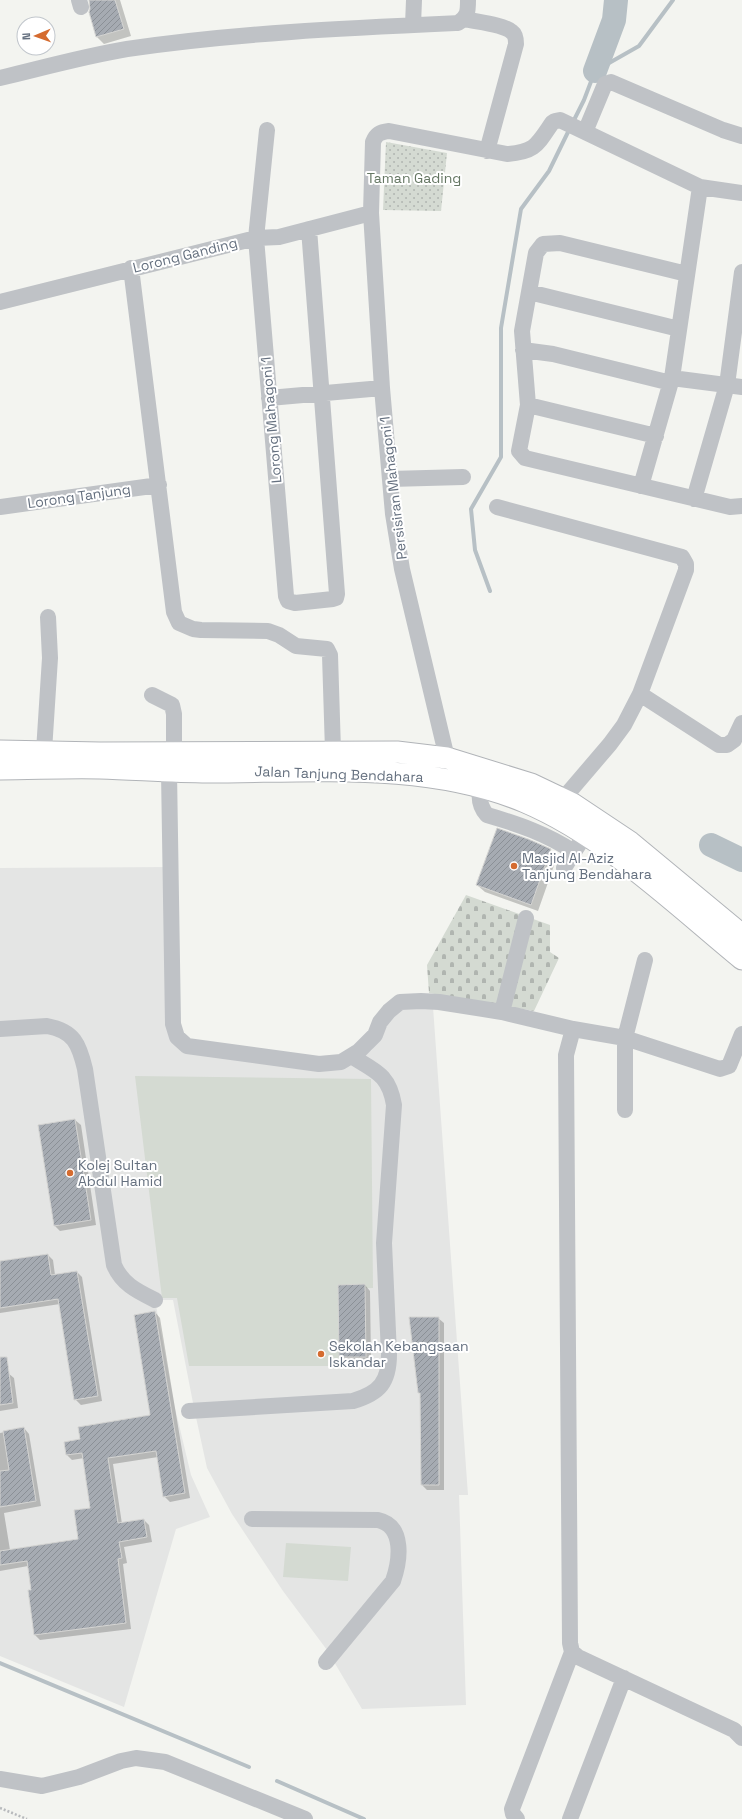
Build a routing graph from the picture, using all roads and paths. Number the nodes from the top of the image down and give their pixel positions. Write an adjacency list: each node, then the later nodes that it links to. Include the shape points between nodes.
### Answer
1 (414, 0): 4 (street)
2 (468, 0): 3 (street, via 468,13)
3 (464, 19): 4 (street, via 458,23); 9 (street, via 504,28 513,32 516,37)
4 (413, 25): 5 (street, via 274,34 126,49)
5 (0, 78)
6 (267, 130): 14 (street, Lorong Mahagoni 1)
7 (582, 130): 8 (street, via 605,84 611,82); 9 (street, via 560,120 554,121 532,149 507,154); 10 (street)
8 (742, 136)
9 (487, 151): 12 (street, Persisiran Mahagoni 1, via 388,131 381,132 373,142)
10 (700, 187): 11 (street); 17 (street)
11 (742, 193)
12 (371, 213): 13 (street, Lorong Ganding); 24 (street, Persisiran Mahagoni 1)
13 (309, 229): 14 (street, Lorong Ganding, via 279,237); 25 (street)
14 (256, 238): 15 (street, Lorong Ganding); 26 (street, Lorong Mahagoni 1)
15 (131, 268): 19 (street, Lorong Ganding); 31 (street)
16 (742, 272): 23 (street)
17 (687, 274): 18 (street, via 560,243 543,244 536,253); 20 (street)
18 (529, 292): 20 (street); 21 (street, via 522,331)
19 (0, 302)
20 (679, 329): 22 (street)
21 (523, 350): 22 (street, via 553,354); 27 (street)
22 (672, 381): 23 (street); 28 (street)
23 (734, 386): 33 (street)
24 (382, 388): 25 (street); 30 (street, Persisiran Mahagoni 1)
25 (322, 393): 26 (street); 26 (street, Lorong Mahagoni 1, via 337,594 333,600 295,603 288,601 286,596)
26 (269, 398)
27 (528, 405): 28 (street); 32 (street, via 519,448 520,454 525,458)
28 (656, 436): 32 (street)
29 (463, 477): 30 (street)
30 (390, 479): 45 (street, Persisiran Mahagoni 1, via 402,569)
31 (159, 484): 35 (street, Lorong Tanjung); 43 (street, via 174,612 179,623 201,630 268,631 296,646 327,649 330,655)
32 (641, 486): 33 (street)
33 (694, 499): 34 (street, via 730,507)
34 (742, 506)
35 (0, 507)
36 (497, 507): 38 (street, via 682,557 685,560 686,570)
37 (48, 617): 42 (street, via 50,658)
38 (640, 694): 40 (street, via 719,744 727,745 734,740); 49 (street, via 627,720 610,744)
39 (152, 695): 44 (street, via 172,705)
40 (742, 723)
41 (0, 751): 42 (main road, Jalan Tanjung Bendahara)
42 (44, 751): 44 (main road, Jalan Tanjung Bendahara)
43 (332, 751): 44 (main road, Jalan Tanjung Bendahara); 45 (main road, Jalan Tanjung Bendahara, via 397,752)
44 (174, 752)
45 (448, 758): 49 (main road, Jalan Tanjung Bendahara, via 531,784)
46 (0, 769): 47 (main road, Jalan Tanjung Bendahara, via 100,768)
47 (169, 772): 48 (main road, Jalan Tanjung Bendahara, via 396,773 454,780); 62 (street, via 174,1024 177,1037 187,1046 319,1064 341,1062)
48 (481, 788): 50 (main road, Jalan Tanjung Bendahara, via 525,803); 51 (street, via 481,805 487,815 530,829)
49 (563, 799): 54 (main road, Jalan Tanjung Bendahara, via 630,842)
50 (585, 835): 51 (street); 55 (main road, Jalan Tanjung Bendahara, via 618,858)
51 (574, 852): 52 (street)
52 (564, 868)
53 (526, 918): 57 (street)
54 (742, 935)
55 (742, 959)
56 (646, 960): 61 (street)
57 (502, 1012): 59 (street); 62 (street, via 439,1002 400,1002 380,1022 375,1034)
58 (0, 1029): 64 (street, via 47,1026 68,1034 78,1044 85,1069 114,1265 126,1284)
59 (573, 1029): 61 (street); 67 (street, via 566,1055)
60 (742, 1034): 61 (street, via 729,1066 720,1069)
61 (625, 1038): 63 (street)
62 (351, 1056): 65 (street, via 386,1080 394,1105 384,1243 389,1365 384,1383 371,1394 353,1401)
63 (625, 1110)
64 (154, 1300)
65 (189, 1411)
66 (252, 1519): 68 (street, via 378,1520 386,1522 394,1531 399,1554 398,1568 393,1581)
67 (572, 1652): 69 (street); 75 (street, via 512,1809 512,1814)
68 (326, 1662)
69 (624, 1678): 70 (street, via 734,1730); 76 (street)
70 (742, 1738)
71 (0, 1779): 74 (street, via 42,1786 136,1758 165,1762)
72 (0, 1808): 73 (path)
73 (27, 1819)
74 (305, 1819)
75 (517, 1819)
76 (570, 1819)

